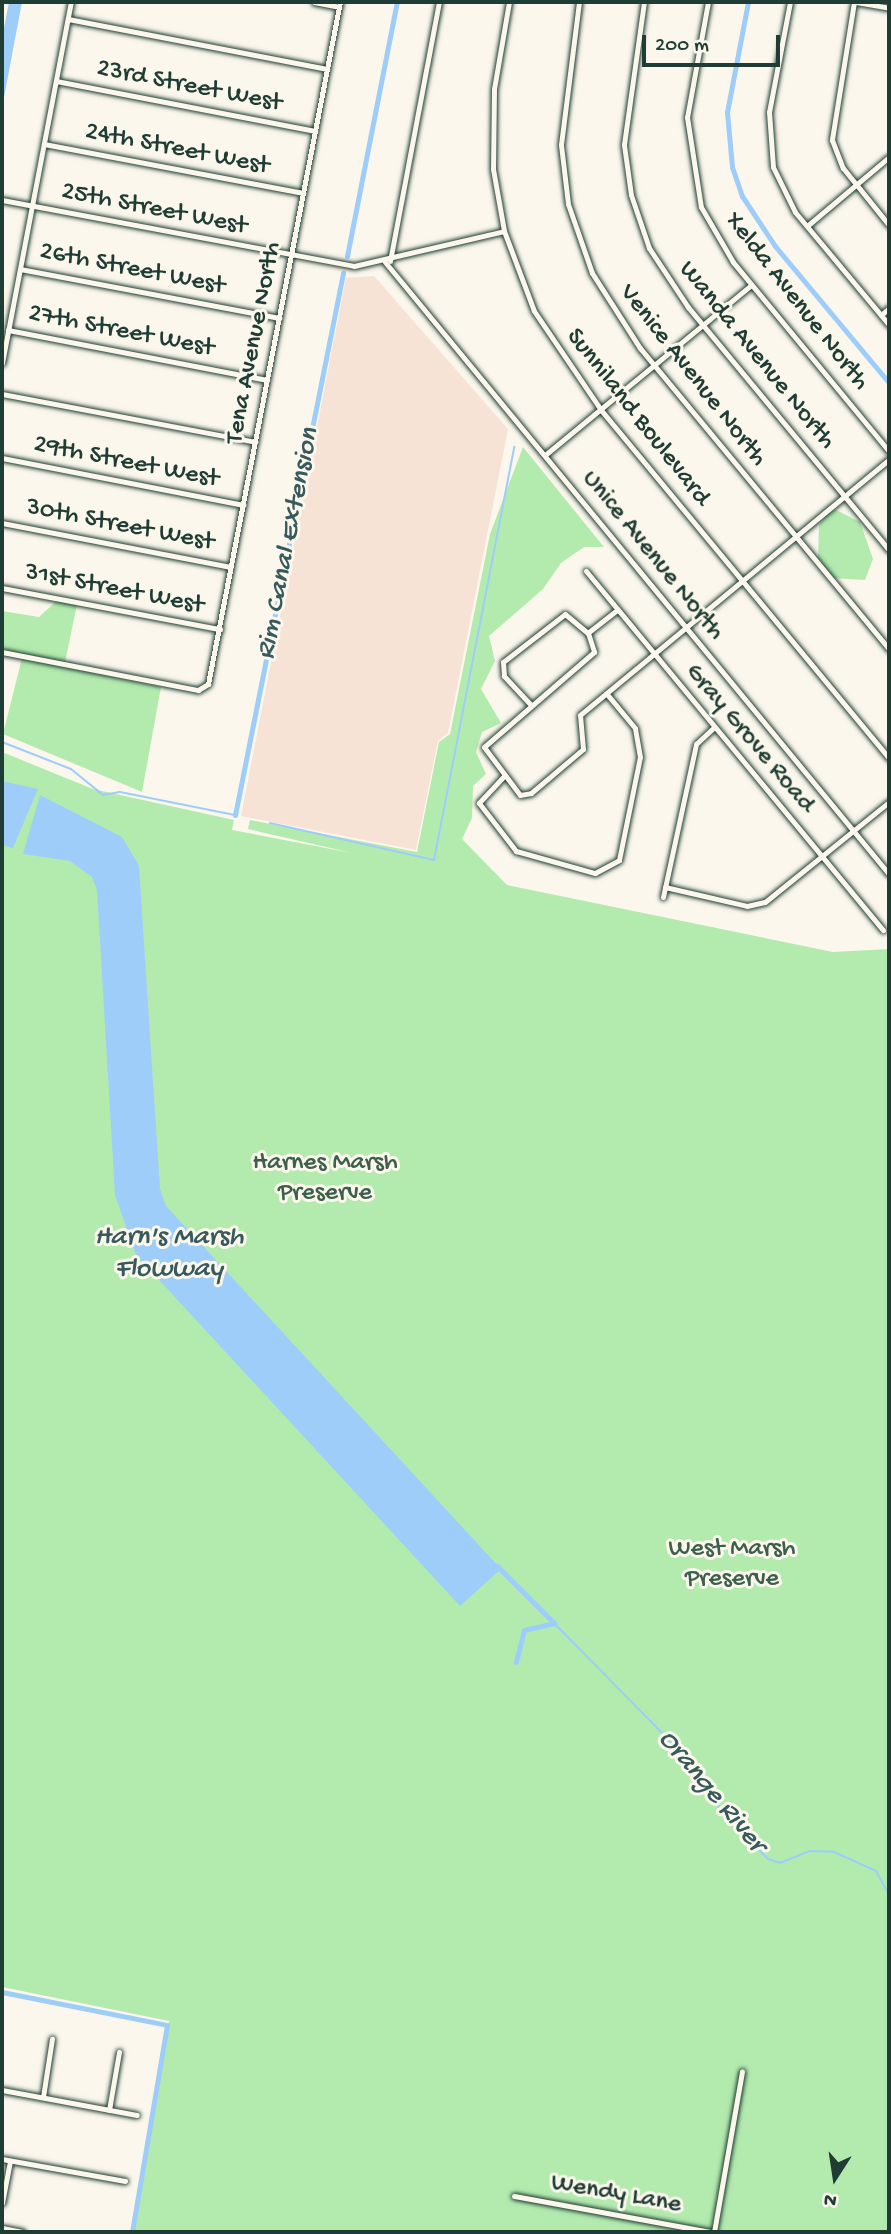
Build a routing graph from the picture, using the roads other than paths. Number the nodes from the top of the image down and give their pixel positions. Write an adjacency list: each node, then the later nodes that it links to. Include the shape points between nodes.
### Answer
1 (71, 2): 12 (street)
2 (314, 2): 10 (street)
3 (439, 2): 26 (street)
4 (509, 2): 24 (street, Sunniland Boulevard, via 492,125)
5 (579, 2): 36 (street, Venice Avenue North, via 561,112 568,204 599,288)
6 (644, 2): 32 (street, Wanda Avenue North, via 624,111 627,174 649,248)
7 (708, 2): 28 (street, Xelda Avenue North, via 690,99 688,154 706,218)
8 (790, 2): 22 (street, via 768,136 778,183)
9 (855, 2): 11 (street); 18 (street, via 831,134 837,158)
10 (340, 4): 13 (street, Tena Avenue North)
11 (889, 8)
12 (68, 19): 13 (street); 14 (street)
13 (327, 69): 15 (street, Tena Avenue North)
14 (56, 81): 15 (street, 23rd Street West); 16 (street)
15 (315, 131): 19 (street, Tena Avenue North)
16 (44, 144): 19 (street, 24th Street West); 21 (street)
17 (889, 157): 18 (street)
18 (856, 184): 22 (street); 23 (street)
19 (303, 193): 25 (street, Tena Avenue North)
20 (2, 200): 21 (street, 25th Street West)
21 (32, 206): 25 (street, 25th Street West); 27 (street)
22 (807, 226): 30 (street)
23 (889, 226)
24 (504, 231): 26 (street, 25th Street West); 39 (street, Sunniland Boulevard, via 542,327)
25 (292, 256): 26 (street, 25th Street West, via 354,266); 31 (street, Tena Avenue North)
26 (388, 262): 42 (street, Unice Avenue North)
27 (20, 269): 31 (street, 26th Street West); 34 (street)
28 (751, 285): 32 (street); 41 (street, Xelda Avenue North)
29 (889, 308): 30 (street)
30 (881, 315): 33 (street)
31 (279, 318): 37 (street, Tena Avenue North)
32 (703, 325): 36 (street); 45 (street, Wanda Avenue North)
33 (889, 325)
34 (8, 330): 35 (street); 37 (street, 27th Street West)
35 (2, 363)
36 (654, 366): 39 (street); 48 (street, Venice Avenue North)
37 (267, 380): 40 (street, Tena Avenue North)
38 (2, 394): 40 (street)
39 (601, 410): 42 (street); 52 (street, Sunniland Boulevard)
40 (255, 442): 46 (street, Tena Avenue North)
41 (889, 451)
42 (545, 455): 55 (street, Unice Avenue North)
43 (2, 458): 46 (street, 29th Street West)
44 (889, 459): 45 (street)
45 (845, 496): 48 (street); 49 (street, Wanda Avenue North)
46 (243, 505): 50 (street, Tena Avenue North)
47 (2, 523): 50 (street, 30th Street West)
48 (796, 536): 52 (street); 58 (street, Venice Avenue North)
49 (889, 550)
50 (232, 567): 56 (street, Tena Avenue North)
51 (586, 571): 54 (street, Gray Grove Road)
52 (742, 580): 55 (street); 64 (street, Sunniland Boulevard)
53 (2, 587): 56 (street, 31st Street West)
54 (617, 610): 57 (street); 60 (street, Gray Grove Road)
55 (685, 628): 60 (street); 67 (street, Unice Avenue North)
56 (220, 629): 59 (street, Tena Avenue North, via 203,689)
57 (588, 633): 62 (street, via 594,652); 62 (street, via 565,614 503,662 504,676)
58 (889, 649)
59 (2, 652)
60 (652, 653): 61 (street); 63 (street, Gray Grove Road)
61 (606, 692): 65 (street, via 577,721 586,740 583,749 531,793 520,794); 65 (street, via 635,728 640,757 619,860 595,873 516,851 480,803)
62 (531, 705): 65 (street, via 484,747)
63 (713, 728): 68 (street, Gray Grove Road); 70 (street, via 696,744)
64 (889, 758)
65 (504, 776)
66 (889, 802): 67 (street)
67 (854, 831): 68 (street); 69 (street, Unice Avenue North)
68 (822, 857): 70 (street, via 765,901 747,906); 72 (street, Gray Grove Road)
69 (889, 874)
70 (665, 887): 71 (street)
71 (663, 897)
72 (883, 930)
73 (52, 2039): 77 (street)
74 (119, 2052): 78 (street)
75 (742, 2071): 87 (street)
76 (2, 2090): 77 (street)
77 (44, 2097): 78 (street)
78 (109, 2110): 79 (street)
79 (138, 2115)
80 (2, 2159): 81 (street)
81 (10, 2161): 82 (street); 84 (street)
82 (125, 2181)
83 (514, 2196): 87 (street, Wendy Lane)
84 (2, 2203)
85 (2, 2228): 86 (street)
86 (23, 2232)
87 (712, 2232)

